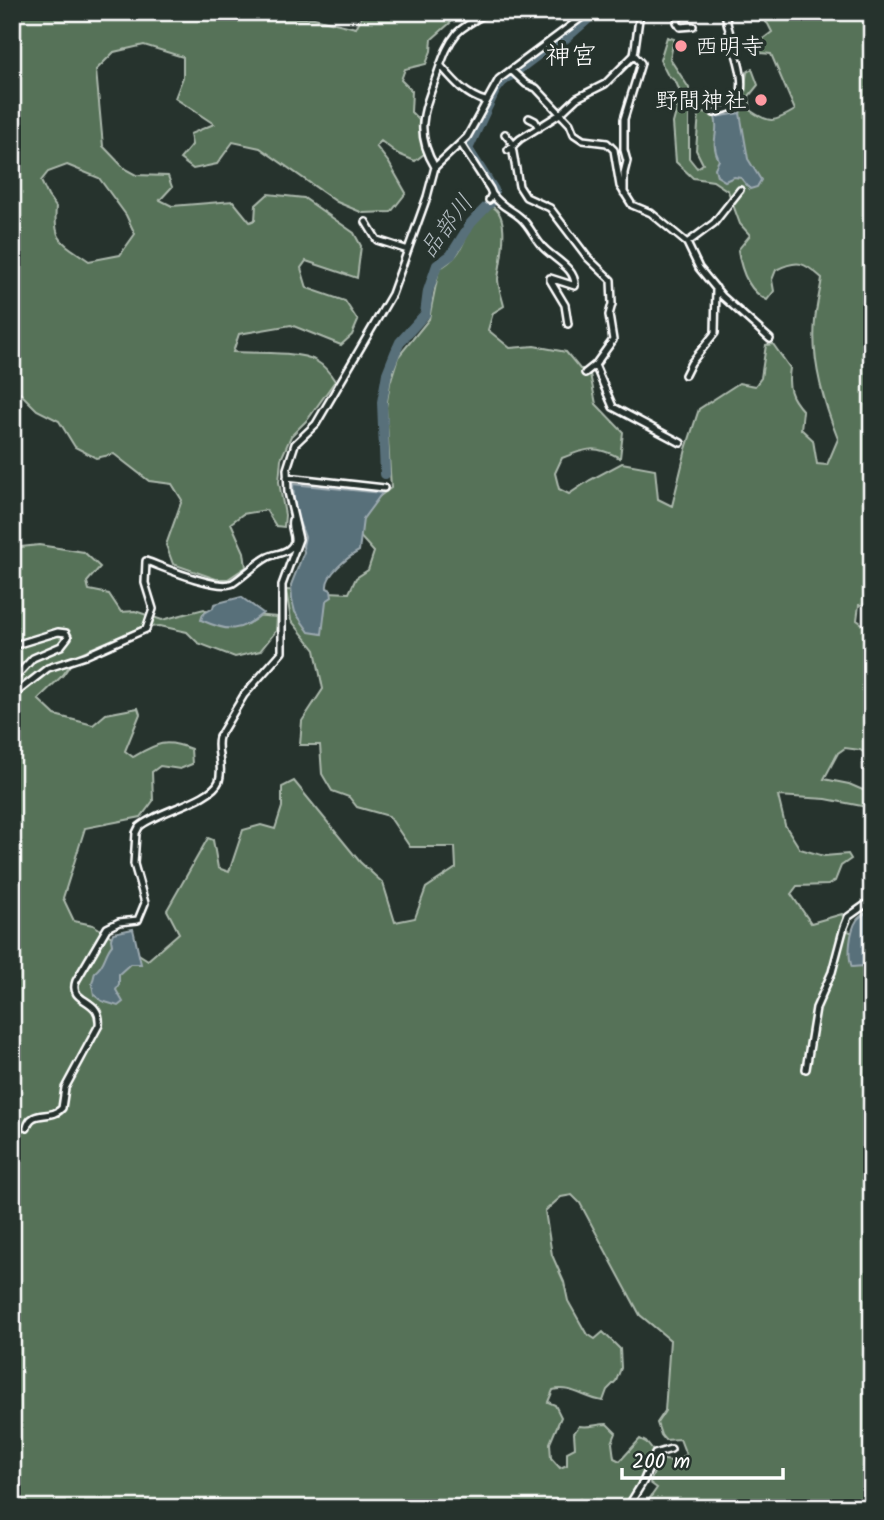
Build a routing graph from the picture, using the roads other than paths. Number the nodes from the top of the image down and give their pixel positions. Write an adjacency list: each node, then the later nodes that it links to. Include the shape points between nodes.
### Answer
1 (489, 12): 8 (street, via 457,34)
2 (589, 12): 9 (street)
3 (640, 12): 7 (street)
4 (681, 12): 6 (street, via 680,27)
5 (725, 12): 11 (street, via 742,68 741,97 738,104)
6 (692, 26)
7 (634, 55): 12 (street, via 605,84 577,98); 20 (street, via 641,63 624,119 628,161)
8 (440, 65): 10 (street, via 462,89); 18 (street, via 422,116)
9 (511, 70): 10 (street); 12 (street)
10 (485, 101): 16 (street)
11 (714, 113)
12 (560, 114): 14 (street); 20 (street, via 583,140 607,143 614,150)
13 (529, 118): 14 (street)
14 (539, 128): 17 (street)
15 (505, 134): 17 (street)
16 (461, 144): 18 (street); 25 (street, via 491,196 522,219 576,281 575,286 550,278 565,305)
17 (512, 148): 27 (street, via 519,186 526,197 550,208 611,280 613,340)
18 (435, 167): 23 (street)
19 (740, 190): 22 (street, via 714,223)
20 (624, 194): 22 (street, via 632,205 651,213)
21 (366, 222): 23 (street, via 377,240)
22 (687, 243): 24 (street)
23 (408, 250): 31 (street, via 392,294 316,424 295,444)
24 (716, 288): 26 (street); 29 (street, via 715,333)
25 (568, 324)
26 (769, 339)
27 (595, 366): 28 (street); 30 (street, via 612,407)
28 (585, 373)
29 (685, 375)
30 (681, 443)
31 (287, 477): 32 (street); 33 (street)
32 (384, 488)
33 (292, 517): 36 (street, via 294,541 290,548 226,585 146,561 145,583 153,608 146,629 48,668); 39 (street, via 299,539 282,584 282,652 244,695 219,737 218,784 139,827 135,864 144,910 138,920 107,928 76,981 76,995 98,1011 99,1025 65,1087 62,1108 53,1115 33,1116)
34 (12, 646): 35 (street, via 58,632 68,637 61,646 33,658)
35 (12, 681)
36 (12, 696)
37 (872, 900): 38 (street, via 848,917 844,927 816,1008)
38 (806, 1069)
39 (27, 1128)
40 (671, 1449): 41 (street, via 655,1454)
41 (628, 1508)

